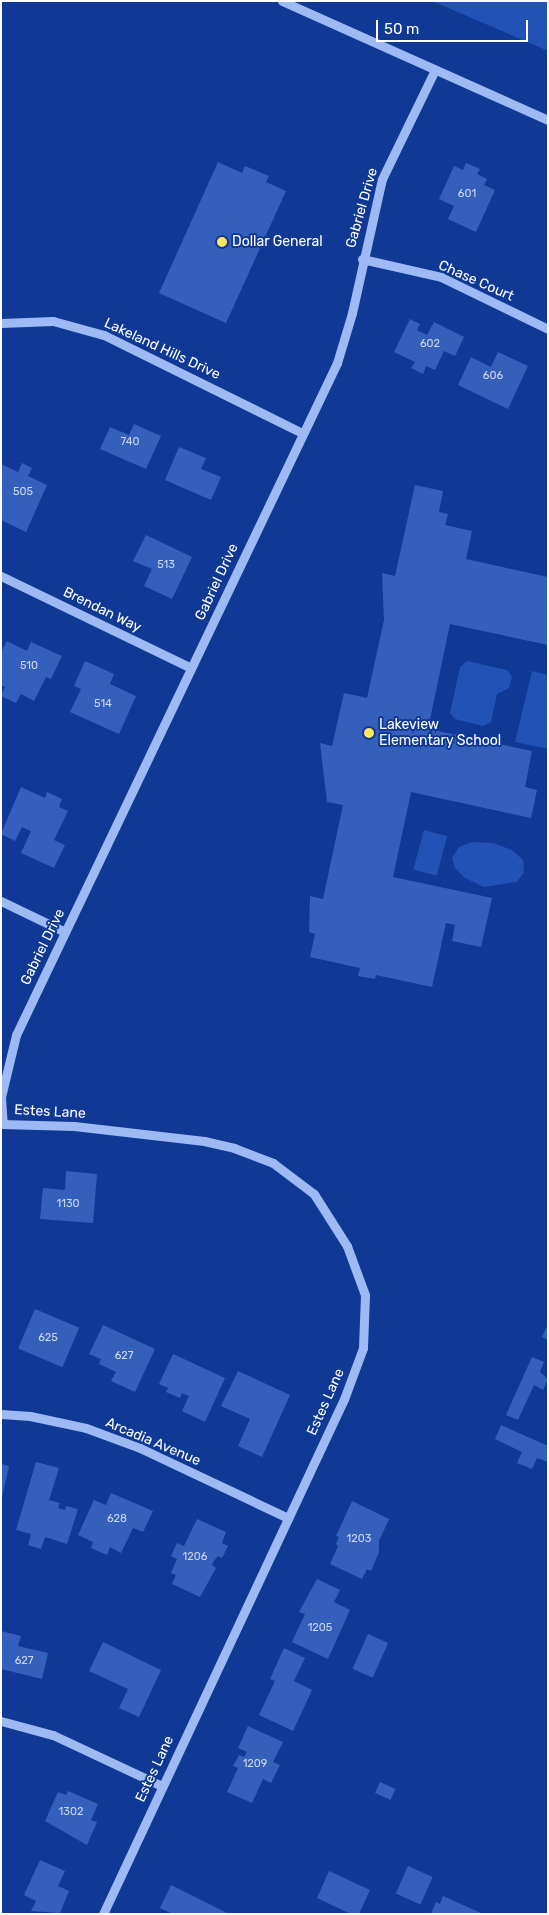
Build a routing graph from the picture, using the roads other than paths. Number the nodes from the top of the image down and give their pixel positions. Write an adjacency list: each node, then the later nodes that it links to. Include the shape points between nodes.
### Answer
1 (282, 1): 2 (street)
2 (435, 70): 3 (street); 4 (street, Gabriel Drive, via 382,179)
3 (548, 120)
4 (362, 259): 6 (street, Chase Court, via 441,277); 7 (street, Gabriel Drive, via 352,313 337,363)
5 (1, 323): 7 (street, Lakeland Hills Drive, via 53,321 104,335)
6 (548, 329)
7 (302, 433): 9 (street, Gabriel Drive)
8 (1, 576): 9 (street, Brendan Way)
9 (191, 668): 11 (street, Gabriel Drive)
10 (1, 901): 11 (street)
11 (65, 932): 12 (street, Gabriel Drive, via 16,1035)
12 (1, 1097): 13 (street, Gabriel Drive)
13 (2, 1124): 15 (street, Estes Lane, via 74,1126 234,1148 273,1163 314,1194 347,1246 365,1295 363,1348 344,1399)
14 (1, 1414): 15 (street, Arcadia Avenue, via 30,1416 95,1432 140,1448)
15 (288, 1518): 17 (street, Estes Lane)
16 (1, 1721): 17 (street, via 53,1735)
17 (162, 1786): 18 (street, Estes Lane)
18 (103, 1914)

